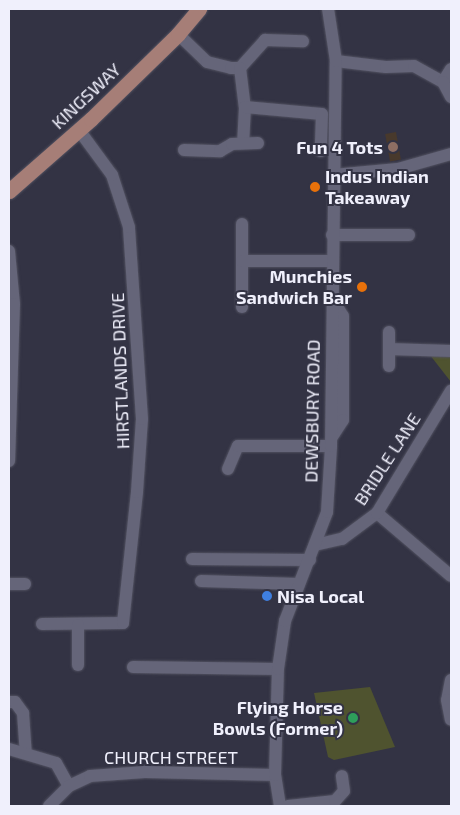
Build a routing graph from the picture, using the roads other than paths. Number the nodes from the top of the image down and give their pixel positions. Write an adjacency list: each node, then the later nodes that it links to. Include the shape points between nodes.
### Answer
1 (199, 9): 4 (main road, KINGSWAY)
2 (208, 9): 4 (main road, KINGSWAY)
3 (328, 9): 6 (street, DEWSBURY ROAD)
4 (182, 29): 7 (street, via 207,62); 11 (main road, KINGSWAY)
5 (304, 41): 7 (street, via 265,40)
6 (336, 61): 8 (street, via 386,68 414,66); 17 (street, DEWSBURY ROAD)
7 (240, 68): 10 (street)
8 (448, 75): 9 (street)
9 (451, 97)
10 (245, 107): 12 (street); 15 (street, via 322,114)
11 (80, 130): 18 (main road, KINGSWAY); 45 (street, HIRSTLANDS DRIVE, via 112,175 129,227 142,419 123,623)
12 (244, 143): 13 (street); 14 (street, via 232,144 220,151)
13 (258, 143)
14 (184, 150)
15 (320, 151)
16 (451, 154): 17 (street, via 398,169)
17 (333, 175): 20 (street, DEWSBURY ROAD)
18 (9, 191)
19 (242, 224): 23 (street)
20 (332, 235): 21 (street); 24 (street, DEWSBURY ROAD)
21 (409, 235)
22 (9, 251): 29 (street, via 14,304)
23 (242, 261): 24 (street); 25 (street)
24 (332, 261): 32 (street, DEWSBURY ROAD)
25 (242, 308)
26 (389, 332): 27 (street)
27 (389, 349): 28 (street); 30 (street)
28 (451, 351)
29 (14, 364): 33 (street)
30 (389, 366)
31 (451, 391): 35 (street, BRIDLE LANE)
32 (331, 442): 34 (street, via 238,446); 36 (street, DEWSBURY ROAD, via 327,512)
33 (9, 461)
34 (228, 469)
35 (377, 513): 36 (street, BRIDLE LANE, via 342,539); 39 (street)
36 (315, 545): 38 (street, DEWSBURY ROAD)
37 (192, 559): 38 (street)
38 (310, 560): 43 (street, DEWSBURY ROAD)
39 (451, 576)
40 (201, 581): 43 (street)
41 (9, 584): 42 (street)
42 (25, 584)
43 (299, 584): 48 (street, DEWSBURY ROAD, via 285,621)
44 (42, 624): 45 (street)
45 (78, 625): 46 (street)
46 (78, 665)
47 (133, 667): 48 (street)
48 (278, 668): 54 (street, DEWSBURY ROAD)
49 (451, 680): 51 (street, via 447,700)
50 (9, 702): 53 (street, via 15,702 23,713)
51 (451, 720)
52 (9, 749): 53 (street)
53 (26, 752): 56 (street, via 56,763)
54 (275, 775): 56 (street, CHURCH STREET, via 121,772 90,776); 58 (street, DEWSBURY ROAD)
55 (342, 776): 59 (street, via 344,791 335,801)
56 (69, 786): 57 (street, CHURCH STREET)
57 (49, 806)
58 (280, 806)
59 (288, 806)

